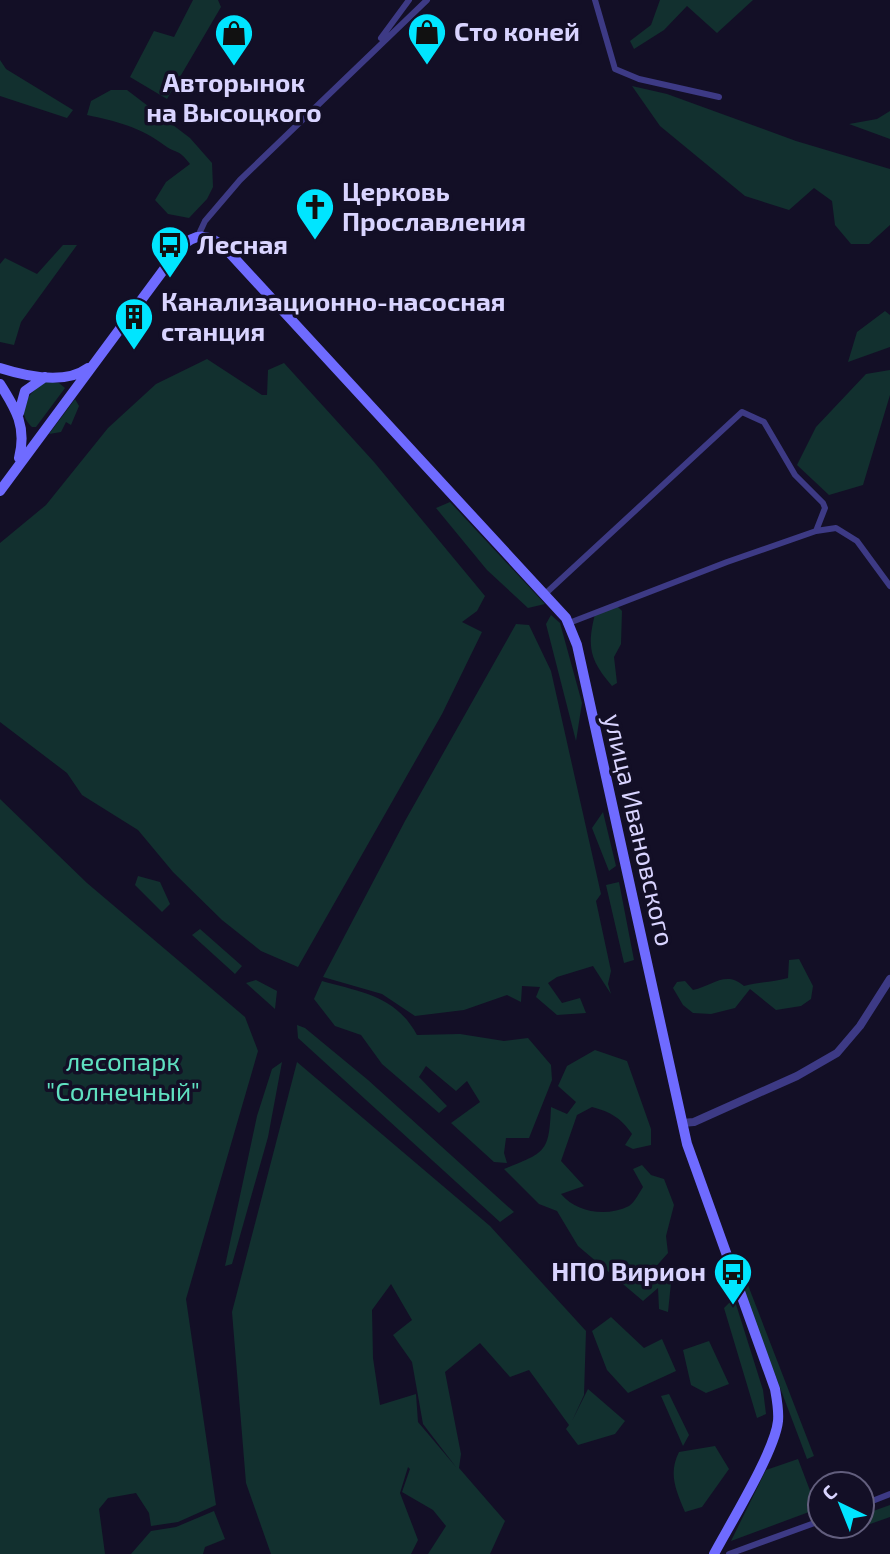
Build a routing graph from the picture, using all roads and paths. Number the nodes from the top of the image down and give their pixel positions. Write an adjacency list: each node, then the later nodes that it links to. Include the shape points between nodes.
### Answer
1 (409, 0): 4 (street)
2 (427, 0): 4 (street)
3 (596, 0): 5 (street, via 615,69)
4 (373, 50): 6 (street, via 240,180)
5 (719, 97)
6 (198, 236): 7 (main road, via 179,249); 19 (main road, улица Ивановского, via 215,239 226,249)
7 (94, 363): 9 (main road, via 71,376); 11 (main road)
8 (0, 368): 9 (main road)
9 (50, 377): 11 (main road); 12 (main road, via 24,391)
10 (0, 384): 12 (main road)
11 (77, 386): 14 (main road)
12 (19, 417): 13 (main road)
13 (23, 428): 14 (main road); 15 (main road)
14 (36, 439): 15 (main road)
15 (17, 465): 16 (main road)
16 (0, 491)
17 (816, 531): 18 (street, via 836,528 846,532); 19 (street, via 823,503 795,475 764,422 742,412); 20 (street)
18 (890, 586)
19 (545, 594): 20 (main road, улица Ивановского)
20 (569, 623): 22 (main road, улица Ивановского)
21 (890, 979): 22 (street, via 848,1042 823,1062 694,1122)
22 (681, 1123): 24 (main road, улица Ивановского, via 778,1408 772,1444)
23 (806, 1526): 25 (street)
24 (718, 1553)
25 (729, 1554)

